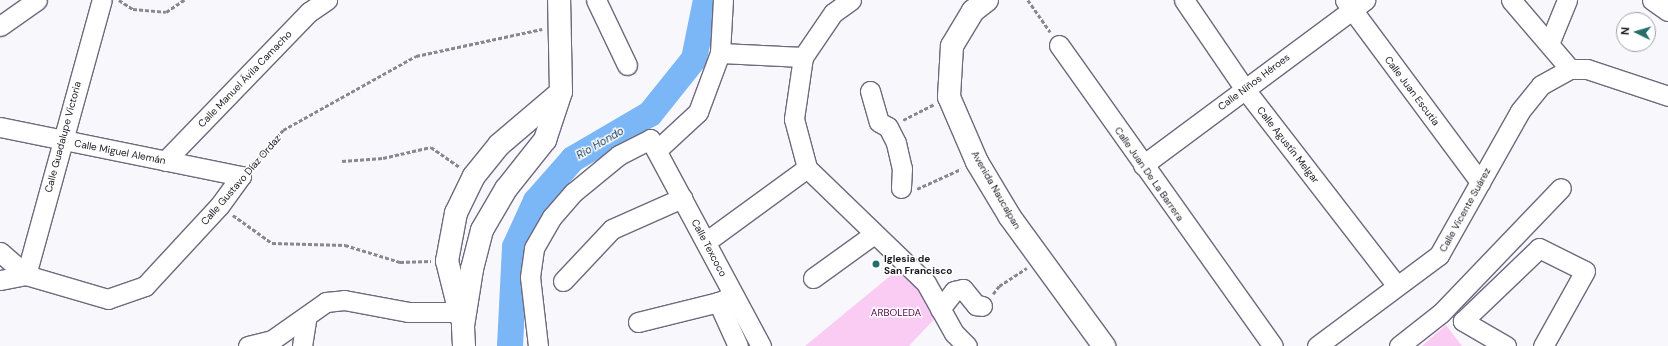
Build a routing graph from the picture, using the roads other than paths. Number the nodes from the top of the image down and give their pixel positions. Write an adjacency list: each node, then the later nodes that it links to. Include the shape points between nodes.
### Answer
1 (37, 0): 15 (street)
2 (102, 0): 27 (street, Calle Guadalupe Victoria)
3 (327, 0): 29 (street, Calle Manuel Ávila Camacho, via 309,12)
4 (559, 0): 24 (main road, via 562,25)
5 (596, 0): 20 (street)
6 (723, 0): 18 (street)
7 (851, 0): 19 (street, via 833,13)
8 (986, 0): 57 (main road, Avenida Naucalpan, via 973,11 952,46 949,97 977,162 1039,261)
9 (1184, 0): 22 (street, Calle Agustín Melgar)
10 (1511, 0): 16 (street)
11 (1567, 0): 16 (street)
12 (1652, 0): 14 (street)
13 (1354, 3): 22 (street, Calle Niños Héroes); 33 (street, Calle Juan Escutia)
14 (1668, 11)
15 (0, 26)
16 (1550, 44): 21 (street)
17 (1059, 45): 30 (street, Calle Juan De La Barrera)
18 (720, 52): 19 (street); 28 (street, via 698,112)
19 (804, 57): 31 (street, via 794,119)
20 (627, 65)
21 (1570, 69): 25 (street, via 1587,69); 33 (street, Calle Vicente Suárez, via 1541,85 1532,95 1520,111)
22 (1244, 88): 30 (street, Calle Niños Héroes); 44 (street, Calle Agustín Melgar)
23 (870, 91): 34 (street, via 879,122 888,127 902,168)
24 (561, 92): 50 (main road, via 545,140 506,189 482,230); 50 (main road, via 499,145 474,176 456,213 447,261)
25 (1668, 96)
26 (0, 127): 27 (street, Calle Miguel Alemán)
27 (61, 141): 29 (street, Calle Miguel Alemán); 40 (street, Calle Guadalupe Victoria)
28 (653, 144): 36 (street, Calle Texcoco); 54 (street, via 619,155 574,192 552,217 534,248 530,277)
29 (165, 161): 32 (street, Calle Miguel Alemán)
30 (1143, 165): 58 (street, Calle Juan De La Barrera)
31 (807, 168): 37 (street); 38 (street)
32 (241, 176): 40 (street, Calle Gustavo Díaz Ordaz, via 219,206 145,286 108,299)
33 (1480, 182): 44 (street, Calle Vicente Suárez, via 1439,255)
34 (901, 188)
35 (1562, 188): 60 (street, via 1441,313)
36 (682, 198): 38 (street, Calle Texcoco); 43 (street, via 612,229)
37 (874, 234): 41 (street); 47 (street, via 926,283)
38 (707, 241): 45 (street, Calle Texcoco)
39 (0, 252): 40 (street)
40 (26, 275): 42 (street, Calle Gustavo Díaz Ordaz)
41 (813, 278)
42 (0, 280)
43 (563, 281)
44 (1397, 286): 59 (street, Calle Vicente Suárez)
45 (726, 299): 49 (street); 51 (street); 55 (street, Calle Texcoco)
46 (982, 306): 47 (street, via 976,304 963,289 954,291)
47 (940, 309): 56 (street, via 954,333)
48 (307, 316): 50 (street, via 326,302 344,300 408,312); 52 (street, via 272,340); 53 (street)
49 (638, 322)
50 (462, 328)
51 (733, 343)
52 (248, 346)
53 (302, 346)
54 (538, 346)
55 (761, 346)
56 (967, 346)
57 (1104, 346)
58 (1273, 346)
59 (1318, 346)
60 (1400, 346)
61 (1506, 346): 62 (street, via 1463,321 1539,248 1585,271)
62 (1543, 346)

